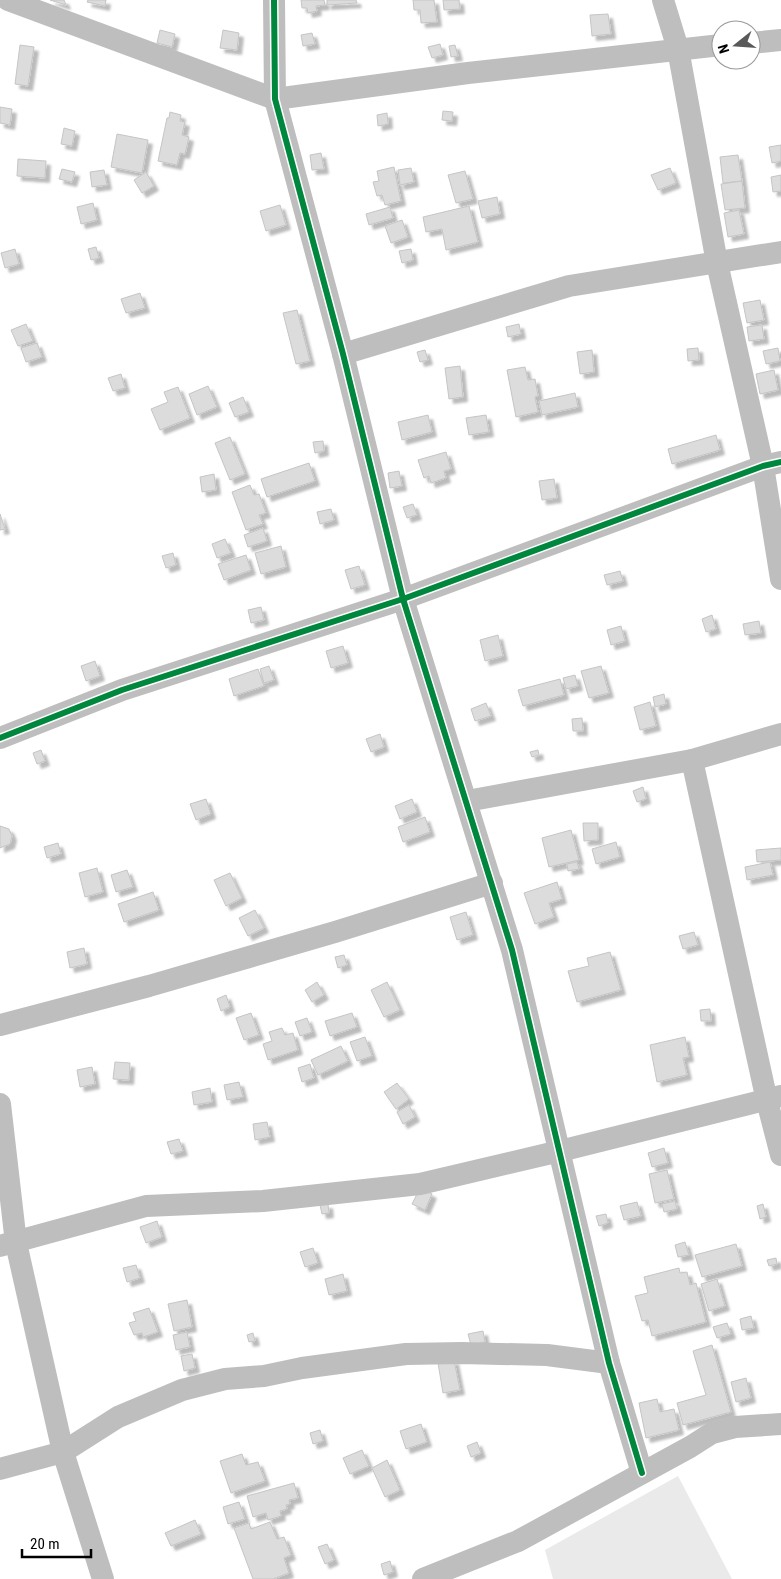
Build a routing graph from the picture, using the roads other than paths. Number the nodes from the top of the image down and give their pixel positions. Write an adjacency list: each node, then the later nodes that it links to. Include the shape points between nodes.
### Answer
1 (8, 0): 8 (street)
2 (274, 0): 8 (street)
3 (663, 0): 7 (street)
4 (781, 40): 5 (street)
5 (761, 41)
6 (711, 46): 7 (street)
7 (678, 49): 8 (street); 10 (street)
8 (275, 99): 11 (street)
9 (781, 252): 10 (street)
10 (717, 263): 11 (street, via 569,286); 12 (street)
11 (343, 354): 14 (street)
12 (772, 464): 13 (street); 14 (street)
13 (781, 579)
14 (403, 599): 16 (street, via 122,690); 18 (street)
15 (781, 734): 17 (street)
16 (0, 738)
17 (692, 760): 18 (street); 21 (street)
18 (467, 801): 19 (street)
19 (492, 883): 20 (street, via 289,946); 23 (street, via 512,950)
20 (0, 1025)
21 (774, 1099): 23 (street); 24 (street)
22 (0, 1104): 25 (street)
23 (560, 1151): 25 (street, via 420,1184 263,1201 146,1206); 26 (street)
24 (781, 1155)
25 (8, 1245): 28 (street)
26 (609, 1363): 28 (street, via 547,1355 406,1354 225,1379 182,1390 118,1417); 30 (street)
27 (781, 1424): 30 (street, via 735,1427 712,1433)
28 (63, 1452): 29 (street); 31 (street)
29 (0, 1469)
30 (642, 1473): 32 (street, via 518,1541)
31 (102, 1579)
32 (423, 1579)

